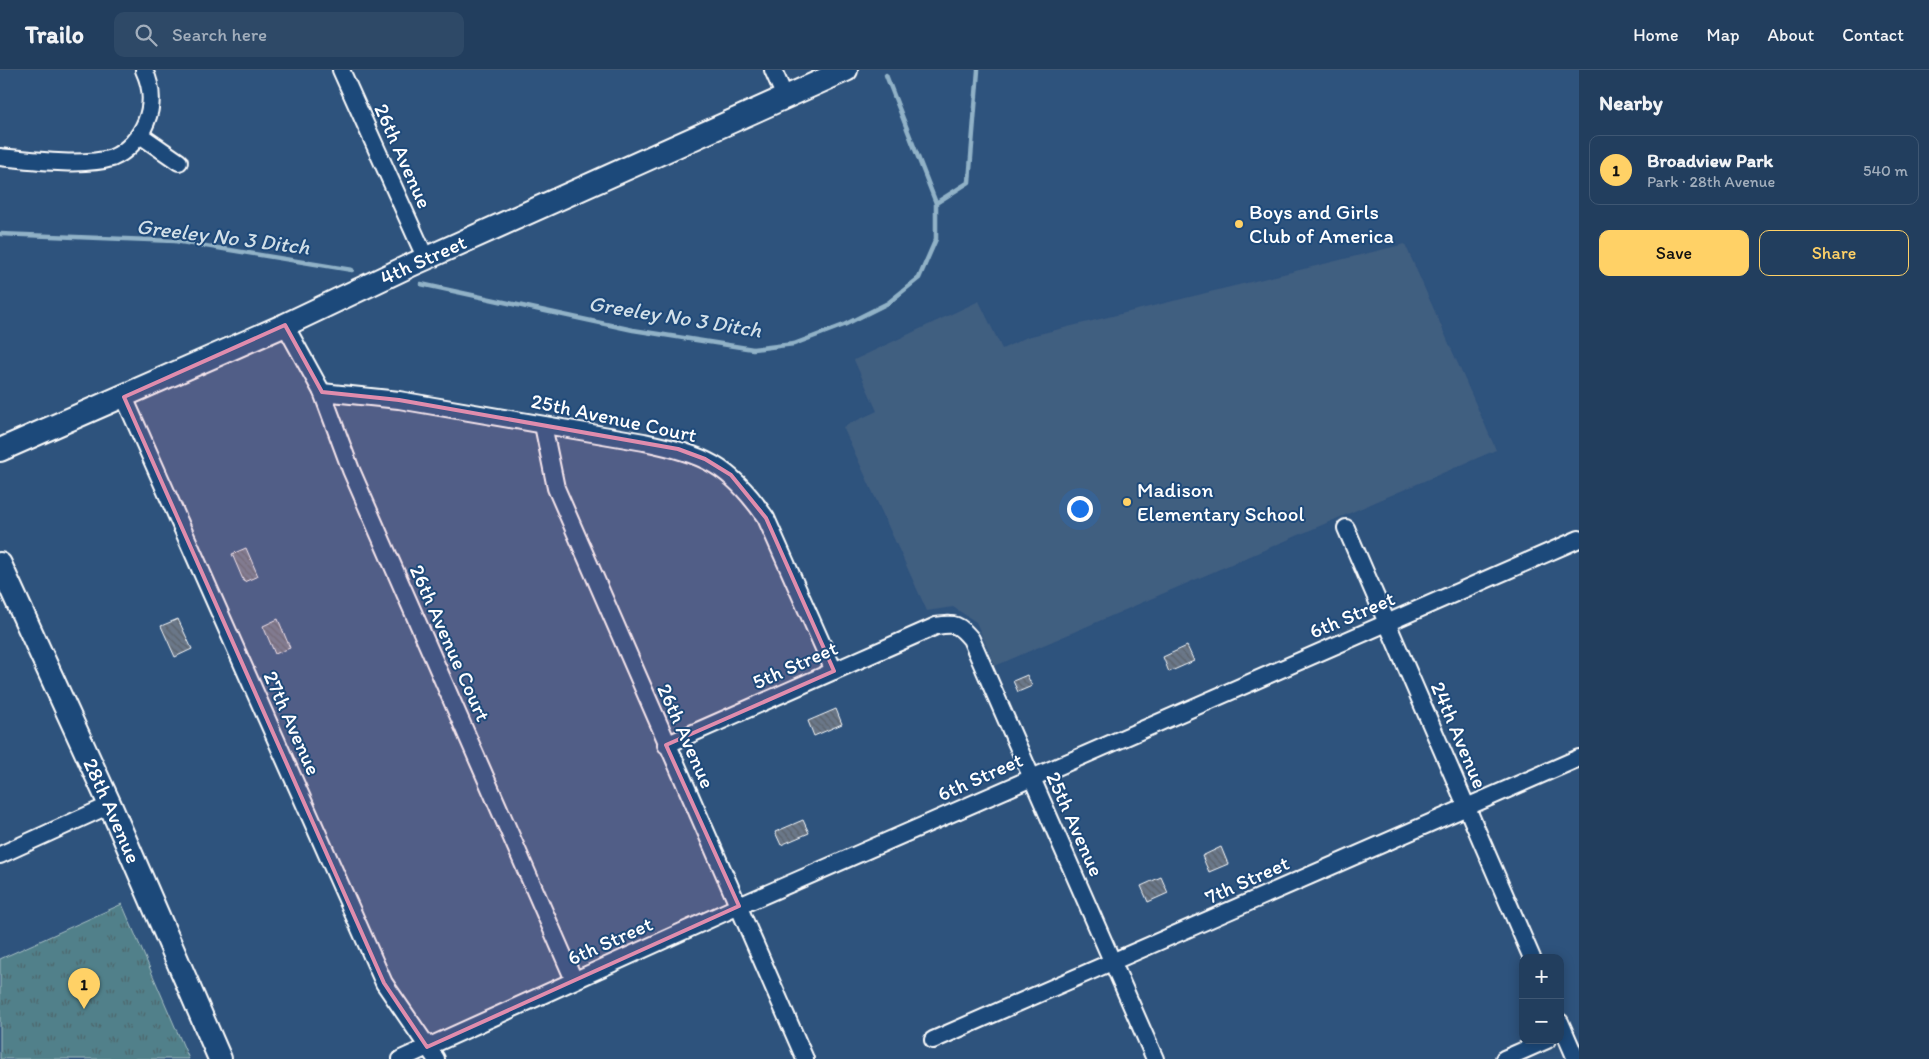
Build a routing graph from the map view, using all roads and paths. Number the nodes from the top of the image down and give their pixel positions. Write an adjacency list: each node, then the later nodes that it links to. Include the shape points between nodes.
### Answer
1 (144, 70): 6 (street, via 151,106)
2 (341, 70): 9 (street, 26th Avenue)
3 (772, 70): 5 (street)
4 (846, 70): 5 (main road, 4th Street)
5 (785, 97): 9 (main road, 4th Street)
6 (140, 135): 7 (street, via 120,154 91,162); 8 (street)
7 (0, 157)
8 (179, 162)
9 (426, 259): 10 (main road, 4th Street)
10 (285, 325): 11 (street, 26th Avenue Court); 12 (main road, 4th Street)
11 (322, 392): 13 (street, 25th Avenue Court, via 398,400); 30 (street, 26th Avenue Court, via 351,470)
12 (124, 396): 14 (main road, 4th Street); 34 (street, 27th Avenue, via 384,983)
13 (543, 424): 20 (street, 25th Avenue Court, via 678,449 705,459 731,475 766,518); 21 (street, 26th Avenue, via 556,488)
14 (0, 450)
15 (1346, 528): 18 (street, 24th Avenue)
16 (1579, 539): 18 (street, 6th Street)
17 (0, 564): 24 (main road, 28th Avenue)
18 (1387, 623): 23 (street, 6th Street); 25 (street, 24th Avenue)
19 (942, 625): 20 (street, 5th Street); 23 (street, 25th Avenue, via 960,627 971,639)
20 (834, 671): 21 (street, 5th Street)
21 (666, 745): 27 (street, 26th Avenue)
22 (1579, 758): 25 (street, 7th Street)
23 (1032, 777): 27 (street, 6th Street); 29 (street, 25th Avenue)
24 (110, 805): 26 (street); 35 (main road, 28th Avenue)
25 (1467, 807): 28 (street, 24th Avenue); 29 (street, 7th Street)
26 (0, 855)
27 (739, 906): 30 (street, 6th Street); 37 (street, 26th Avenue)
28 (1530, 954)
29 (1112, 962): 32 (street, 7th Street); 38 (street, 25th Avenue)
30 (574, 980): 34 (street, 6th Street)
31 (1566, 1029): 40 (street)
32 (933, 1040)
33 (1538, 1044): 39 (street)
34 (431, 1053): 36 (street, 6th Street)
35 (220, 1059)
36 (401, 1059)
37 (805, 1059)
38 (1155, 1059)
39 (1504, 1059)
40 (1576, 1059)

